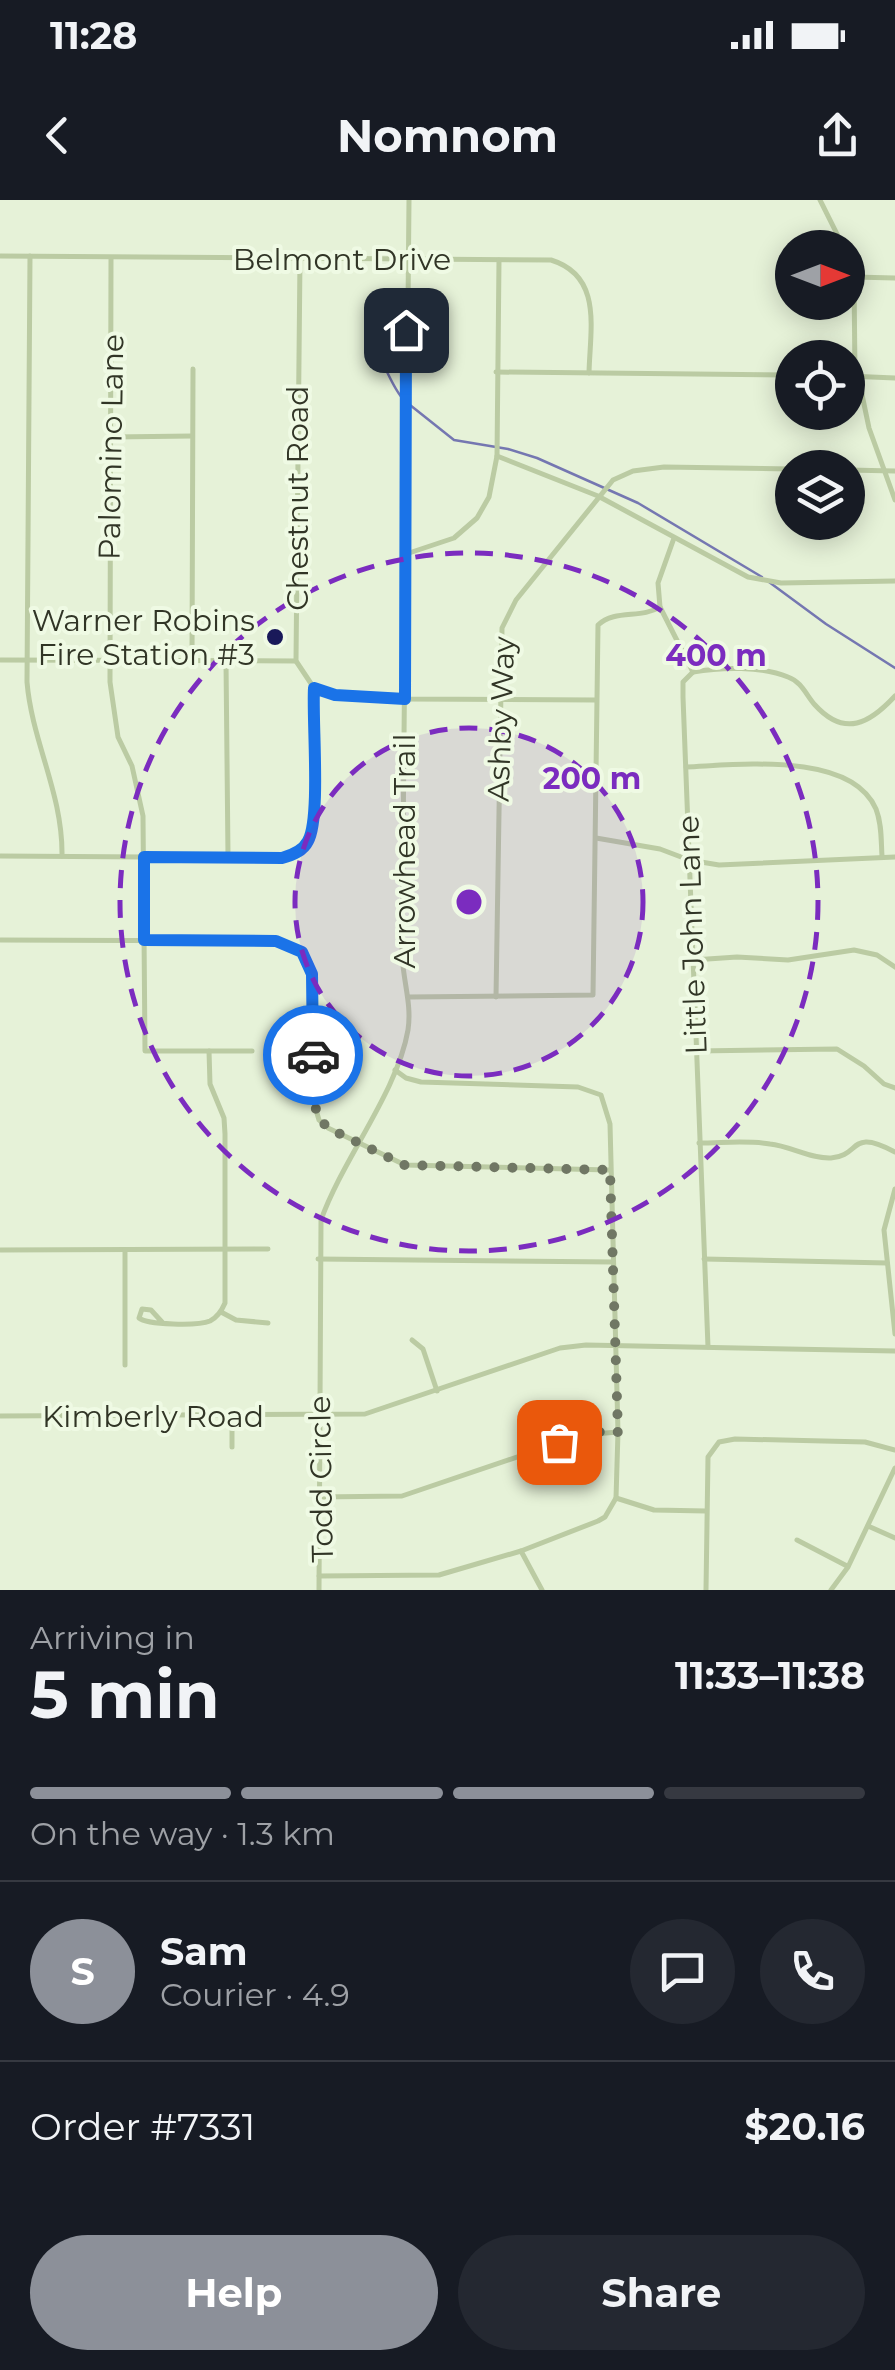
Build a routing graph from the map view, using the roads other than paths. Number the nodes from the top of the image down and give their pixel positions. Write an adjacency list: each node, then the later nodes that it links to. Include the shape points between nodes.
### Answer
1 (409, 200): 8 (street, Arrowhead Trail)
2 (820, 200): 3 (street)
3 (835, 230)
4 (0, 256): 5 (street, Belmont Drive)
5 (30, 256): 6 (street, Belmont Drive); 33 (street)
6 (111, 258): 7 (street, Belmont Drive); 20 (street, Palomino Lane)
7 (300, 258): 8 (street, Belmont Drive); 35 (street, Chestnut Road)
8 (406, 258): 9 (street, Belmont Drive); 29 (street, Arrowhead Trail)
9 (499, 260): 13 (street); 14 (street, Belmont Drive, via 551,260 582,278 590,310)
10 (865, 277): 11 (street)
11 (895, 278)
12 (193, 369): 19 (street)
13 (496, 372): 14 (street); 21 (street)
14 (589, 373): 15 (street)
15 (775, 376)
16 (865, 377): 17 (street)
17 (895, 378)
18 (865, 415): 24 (street)
19 (192, 436): 20 (street); 34 (street)
20 (113, 438): 36 (street, Palomino Lane)
21 (497, 456): 26 (street); 29 (street, via 489,496 476,518 454,538)
22 (775, 469): 26 (street, Ashby Way, via 647,468 621,475)
23 (865, 470): 24 (street)
24 (885, 471): 25 (street); 27 (street)
25 (895, 471)
26 (598, 496): 28 (street); 41 (street, Ashby Way, via 504,621)
27 (895, 500)
28 (674, 538): 30 (street, via 765,581); 31 (street, via 658,584)
29 (406, 554): 42 (street, Arrowhead Trail)
30 (895, 581)
31 (660, 607): 38 (street); 43 (street, Arrowhead Trail, via 598,625)
32 (0, 660): 33 (street)
33 (26, 660): 36 (street); 47 (street, via 30,713 55,790)
34 (192, 660): 36 (street); 37 (street)
35 (296, 661): 37 (street); 39 (street)
36 (110, 662): 49 (street, Palomino Lane, via 118,737 140,790)
37 (226, 662): 48 (street)
38 (693, 672): 40 (street, via 766,671 792,678 828,716 849,724 871,719); 44 (street, Little John Lane, via 684,682)
39 (314, 688): 42 (street); 48 (street, via 308,843 282,858)
40 (895, 697)
41 (499, 698): 42 (street); 43 (street); 58 (street, Ashby Way)
42 (405, 699): 57 (street, Arrowhead Trail, via 402,980)
43 (596, 700): 45 (street, Arrowhead Trail)
44 (686, 767): 50 (street, via 776,765 850,781 876,810); 52 (street, Little John Lane)
45 (596, 838): 52 (street); 58 (street, Arrowhead Trail, via 593,996)
46 (0, 856): 47 (street)
47 (62, 856): 49 (street)
48 (228, 856): 49 (street)
49 (144, 857): 54 (street, Palomino Lane)
50 (882, 857): 51 (street); 52 (street)
51 (895, 857)
52 (690, 860): 55 (street, Little John Lane)
53 (0, 940): 54 (street)
54 (144, 940): 59 (street, Palomino Lane, via 145,1051); 64 (street, via 276,941 302,952 312,974 314,1110 328,1128)
55 (693, 960): 56 (street, via 788,960 854,950); 61 (street, Little John Lane)
56 (895, 968)
57 (409, 997): 58 (street, Arrowhead Trail); 62 (street, Todd Circle)
58 (496, 997)
59 (209, 1051): 60 (street); 72 (street, via 210,1084 226,1134)
60 (252, 1051)
61 (697, 1051): 63 (street, via 837,1048); 65 (street, Little John Lane)
62 (395, 1070): 64 (street, Todd Circle); 67 (street, via 421,1082 592,1089 607,1108)
63 (895, 1088)
64 (360, 1141): 67 (street, via 404,1165); 74 (street, Todd Circle, via 321,1220)
65 (699, 1143): 66 (street, via 764,1143 828,1158 869,1141); 73 (street, Little John Lane)
66 (895, 1152)
67 (610, 1170): 75 (street)
68 (895, 1189): 76 (street, via 884,1230)
69 (268, 1249): 72 (street)
70 (0, 1250): 71 (street)
71 (125, 1250): 72 (street); 78 (street)
72 (226, 1250): 77 (street)
73 (704, 1259): 76 (street); 85 (street, Little John Lane)
74 (318, 1260): 75 (street); 91 (street, Todd Circle)
75 (613, 1262): 84 (street)
76 (887, 1263): 82 (street)
77 (221, 1312): 80 (street, via 210,1321); 81 (street)
78 (125, 1314): 79 (street); 87 (street)
79 (139, 1316): 80 (street, via 146,1323); 80 (street, via 146,1308)
80 (162, 1322)
81 (268, 1323)
82 (895, 1334)
83 (412, 1340): 88 (street, via 423,1348)
84 (616, 1347): 85 (street, Kimberly Road); 88 (street, Kimberly Road, via 560,1348); 92 (street)
85 (708, 1348): 86 (street, Kimberly Road)
86 (895, 1351)
87 (125, 1366)
88 (437, 1391): 91 (street, Kimberly Road, via 364,1414)
89 (0, 1416): 90 (street, Kimberly Road)
90 (232, 1416): 91 (street, Kimberly Road); 93 (street)
91 (320, 1416): 96 (street, Todd Circle)
92 (618, 1432): 96 (street, via 582,1434 402,1496); 97 (street)
93 (232, 1447)
94 (895, 1450): 98 (street, via 865,1442 719,1442 708,1457)
95 (895, 1468): 99 (street)
96 (319, 1497): 104 (street, Todd Circle)
97 (616, 1498): 98 (street, via 654,1510); 102 (street, Todd Circle, via 605,1517)
98 (706, 1511): 107 (street)
99 (868, 1526): 100 (street); 103 (street)
100 (895, 1538)
101 (797, 1540): 103 (street)
102 (521, 1551): 104 (street, Todd Circle, via 440,1574); 106 (street)
103 (848, 1566): 108 (street)
104 (319, 1576): 105 (street)
105 (319, 1590)
106 (542, 1590)
107 (706, 1590)
108 (831, 1590)

